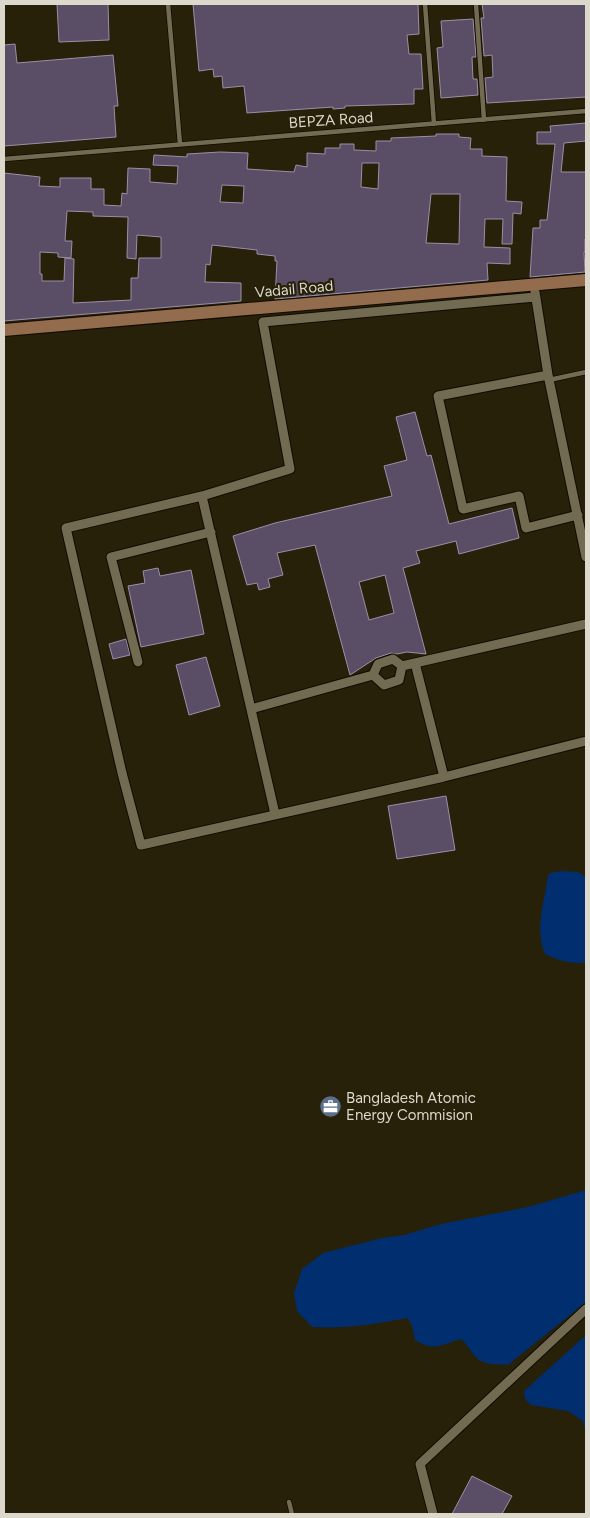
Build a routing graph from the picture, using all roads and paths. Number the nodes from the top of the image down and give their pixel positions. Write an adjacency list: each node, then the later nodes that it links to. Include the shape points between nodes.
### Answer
1 (168, 4): 7 (lane)
2 (425, 4): 6 (lane)
3 (476, 4): 5 (lane)
4 (586, 111): 5 (lane, BEPZA Road)
5 (484, 120): 6 (lane, BEPZA Road)
6 (434, 124): 7 (lane, BEPZA Road)
7 (180, 144): 8 (lane, BEPZA Road)
8 (4, 159)
9 (586, 280): 10 (street, Vadail Road)
10 (535, 291): 11 (street, Vadail Road); 13 (street); 14 (street, via 263,322 290,469)
11 (4, 330)
12 (586, 372): 13 (lane)
13 (548, 377): 15 (street); 15 (street, via 438,396 463,509 519,496 526,528)
14 (202, 496): 16 (street); 26 (street, via 66,528 141,845)
15 (578, 515): 17 (street)
16 (210, 532): 19 (street, via 111,557); 23 (street)
17 (586, 557)
18 (586, 624): 20 (street)
19 (138, 662)
20 (415, 663): 21 (street); 25 (street)
21 (402, 666): 22 (street, via 393,660 378,664); 22 (street, via 399,680 384,685)
22 (373, 675): 23 (street)
23 (251, 709): 26 (street)
24 (586, 741): 25 (street)
25 (444, 778): 26 (street)
26 (274, 814)
27 (586, 1309): 30 (street, via 420,1464)
28 (289, 1502): 29 (lane)
29 (292, 1514)
30 (433, 1514)

